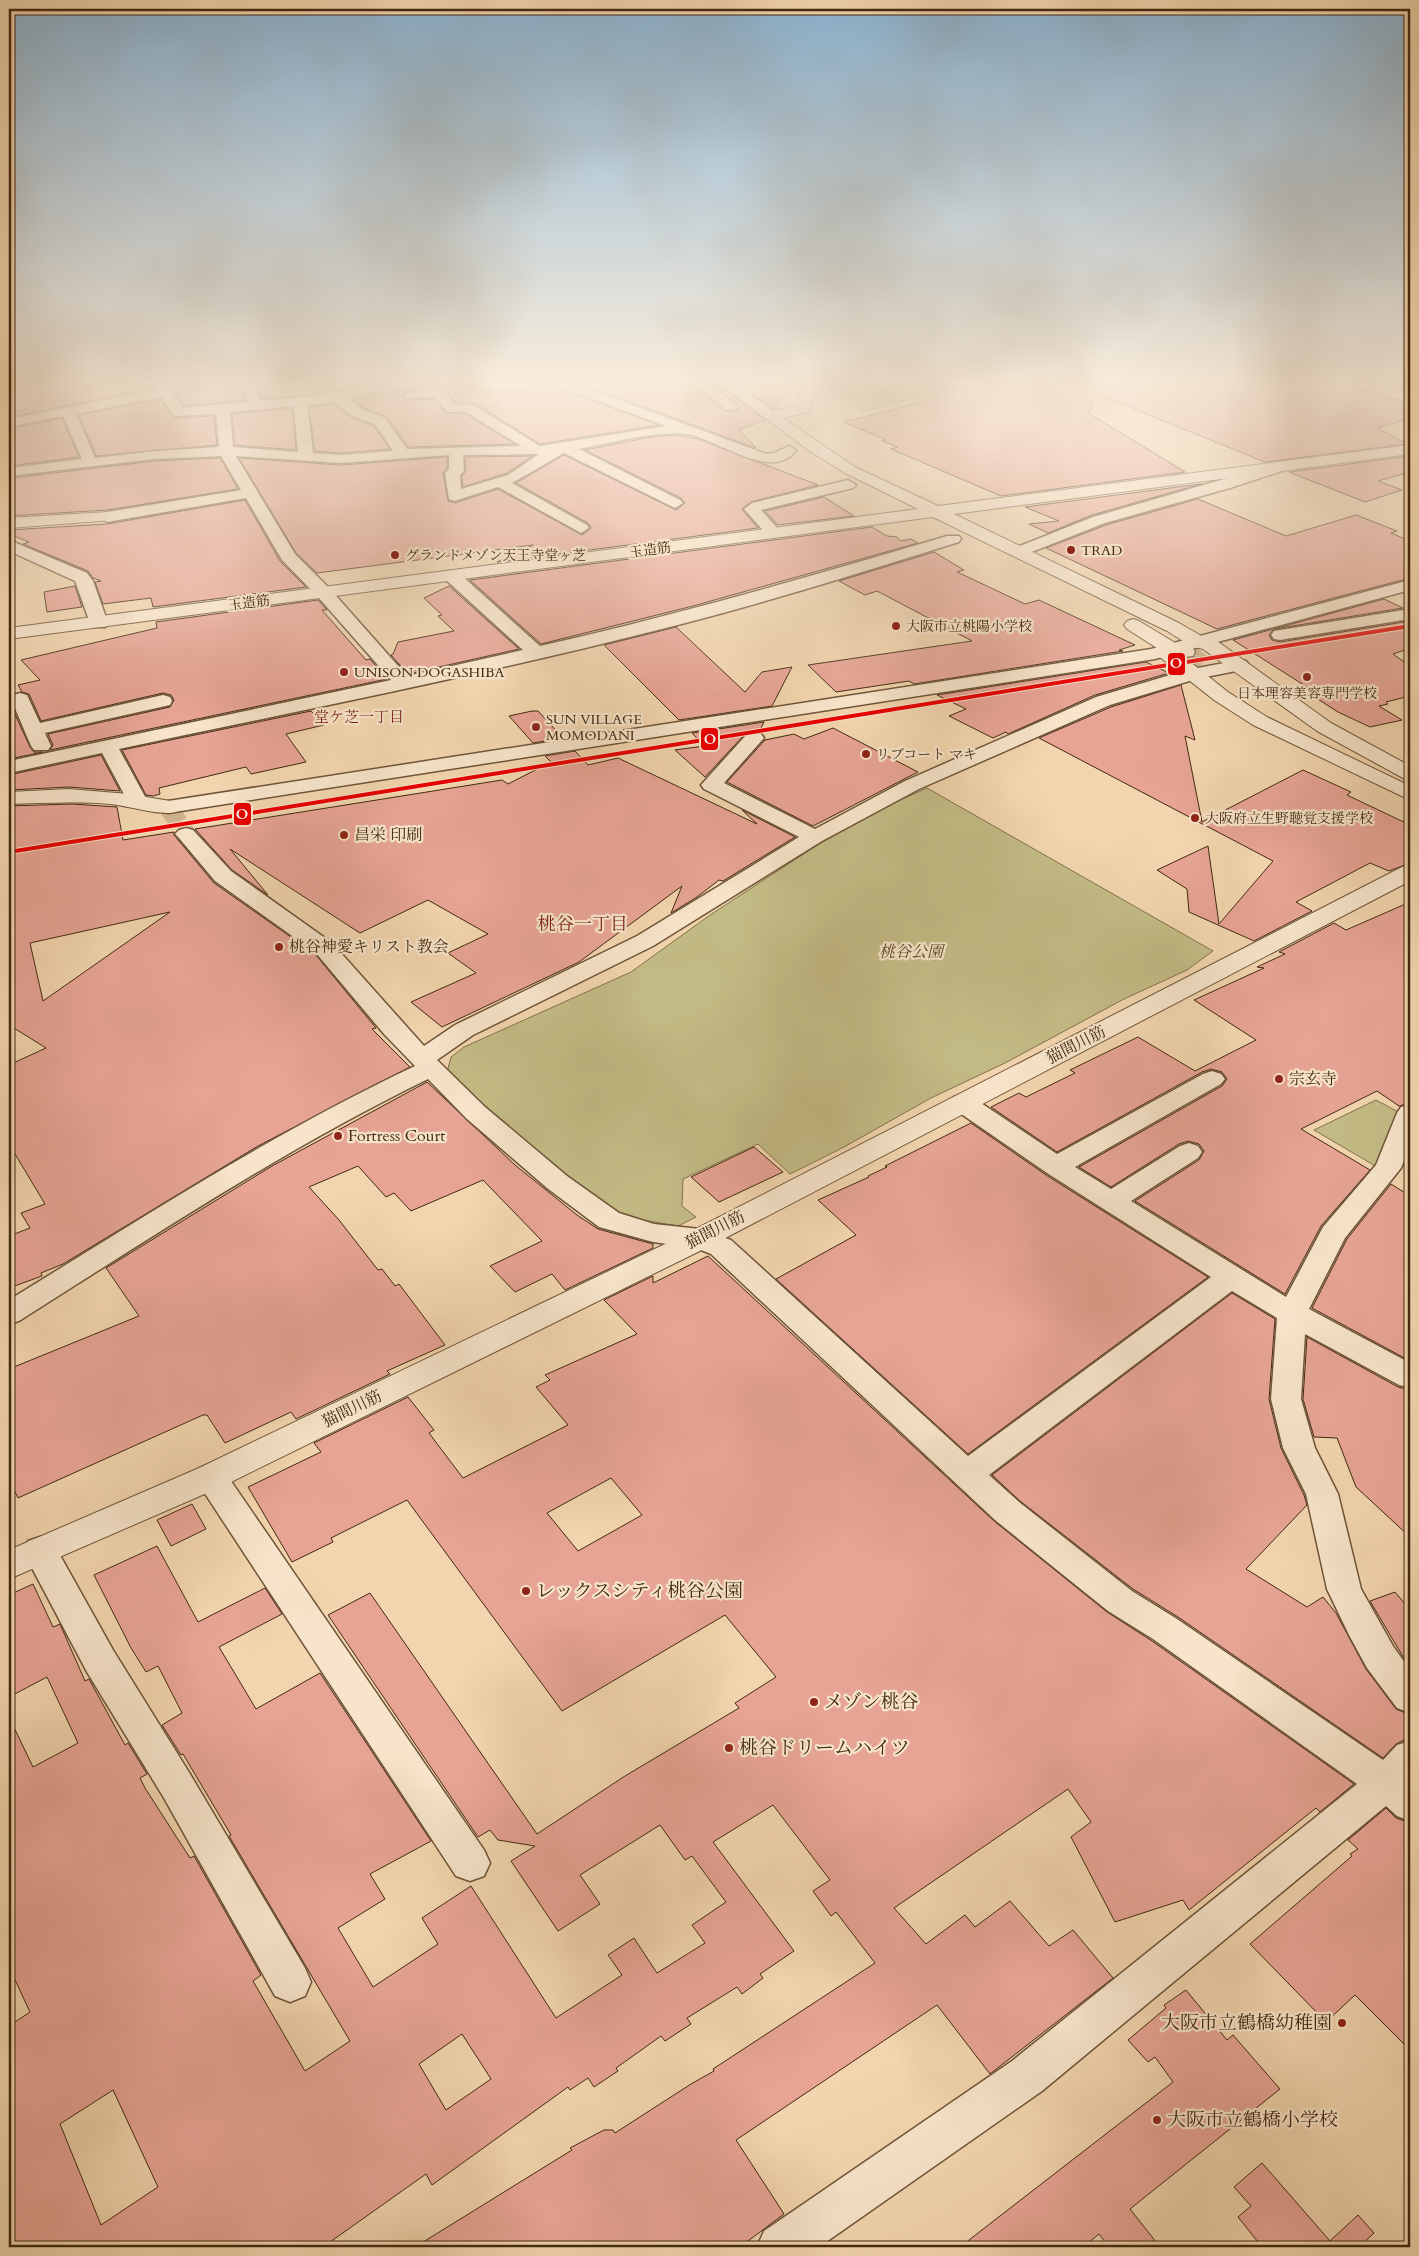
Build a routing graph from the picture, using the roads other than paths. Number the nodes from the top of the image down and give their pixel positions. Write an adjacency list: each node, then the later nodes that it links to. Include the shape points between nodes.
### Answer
1 (245, 484): 10 (street)
2 (453, 484): 3 (street, via 454,496)
3 (492, 484)
4 (503, 484): 16 (street)
5 (639, 484): 11 (street)
6 (879, 484): 12 (street)
7 (1141, 484): 12 (street, 玉造筋)
8 (1230, 484): 20 (street, via 1099,520)
9 (848, 485): 13 (street); 17 (street, via 752,509)
10 (250, 493): 14 (street); 23 (street, via 288,557)
11 (675, 502)
12 (933, 511): 13 (street, 玉造筋); 20 (street)
13 (905, 515): 17 (street, 玉造筋); 18 (street)
14 (107, 517): 15 (street)
15 (9, 523)
16 (580, 528)
17 (774, 533): 21 (street, 玉造筋)
18 (953, 539): 27 (street, via 1130,624); 28 (street, via 755,599)
19 (9, 545): 25 (street, via 85,580)
20 (1018, 552): 27 (street, via 1173,627)
21 (453, 577): 23 (street, 玉造筋); 28 (street)
22 (1410, 585): 27 (street)
23 (324, 593): 25 (street, 玉造筋); 30 (street)
24 (1410, 614): 27 (street)
25 (99, 623): 26 (street, 玉造筋)
26 (9, 634)
27 (1191, 647): 29 (street, via 1212,655); 29 (street, via 1168,654); 43 (street)
28 (538, 654): 30 (street)
29 (1214, 668): 37 (street, via 1319,738); 37 (street, via 1221,696 1297,741); 39 (street, via 1301,712 1375,757); 45 (street, via 1103,701 912,785)
30 (402, 683): 35 (street)
31 (20, 699): 33 (street)
32 (163, 700): 33 (street)
33 (34, 730): 36 (street)
34 (754, 738): 45 (street, via 711,785)
35 (108, 747): 36 (street); 42 (street)
36 (48, 760): 38 (street)
37 (1353, 766): 40 (street)
38 (9, 767)
39 (1410, 774)
40 (1410, 794)
41 (9, 798): 42 (street, via 43,796)
42 (137, 800): 43 (street)
43 (168, 807)
44 (186, 834): 47 (street, via 224,876 324,948)
45 (815, 838): 47 (street, via 645,941 464,1030)
46 (1410, 872): 49 (street, 猫間川筋)
47 (426, 1063): 54 (street, via 476,1114 557,1182 609,1220 653,1233); 57 (street, via 196,1195)
48 (1212, 1079): 52 (street)
49 (963, 1103): 52 (street); 54 (street, 猫間川筋)
50 (1410, 1113): 56 (street, via 1388,1168 1333,1234)
51 (1189, 1152): 53 (street)
52 (1056, 1166): 53 (street)
53 (1112, 1201): 55 (street)
54 (700, 1238): 59 (street, via 721,1247); 60 (street, 猫間川筋)
55 (1232, 1276): 56 (street); 59 (street)
56 (1292, 1313): 58 (street); 62 (street, via 1286,1398 1299,1448 1322,1494 1344,1589 1380,1657)
57 (9, 1314)
58 (1410, 1377)
59 (967, 1474): 63 (street, via 1007,1511 1120,1600)
60 (212, 1477): 61 (street, 猫間川筋); 64 (street)
61 (24, 1558): 65 (street, via 100,1661 177,1786)
62 (1410, 1697)
63 (1402, 1781): 66 (street, via 1027,2076)
64 (470, 1863)
65 (290, 1982)
66 (780, 2247)

